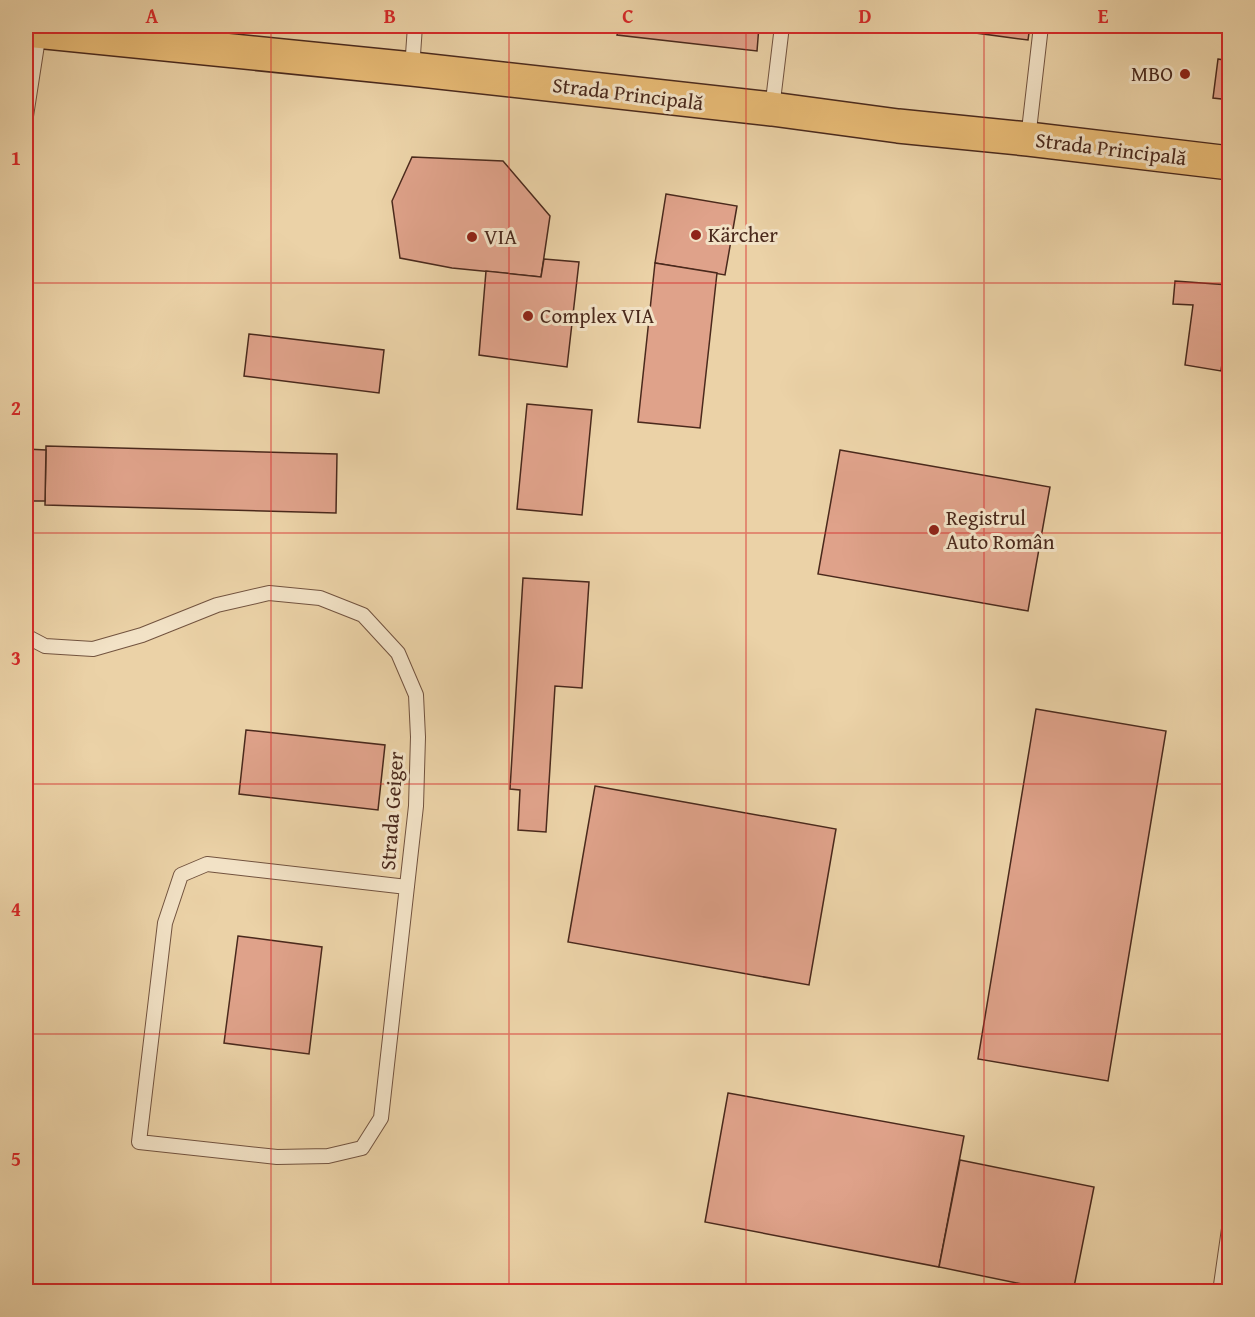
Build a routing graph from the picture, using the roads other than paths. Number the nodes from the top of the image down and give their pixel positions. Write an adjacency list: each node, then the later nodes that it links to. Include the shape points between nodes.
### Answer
1 (415, 26): 5 (lane)
2 (782, 26): 6 (lane)
3 (1041, 26): 8 (lane)
4 (32, 31): 5 (main road, Strada Principală); 7 (lane)
5 (412, 69): 6 (main road, Strada Principală)
6 (772, 109): 8 (main road, Strada Principală)
7 (26, 116)
8 (1028, 139): 9 (main road, Strada Principală)
9 (1230, 163)
10 (26, 636): 11 (lane, Strada Geiger, via 45,646 93,649 142,636 217,605 269,593 320,598 363,615 398,653 416,695 416,806)
11 (407, 887): 11 (lane, Strada Geiger, via 381,1118 362,1148 328,1156 277,1157 139,1142 165,923 181,875 207,864)
12 (1230, 1222): 13 (lane)
13 (1220, 1292)

